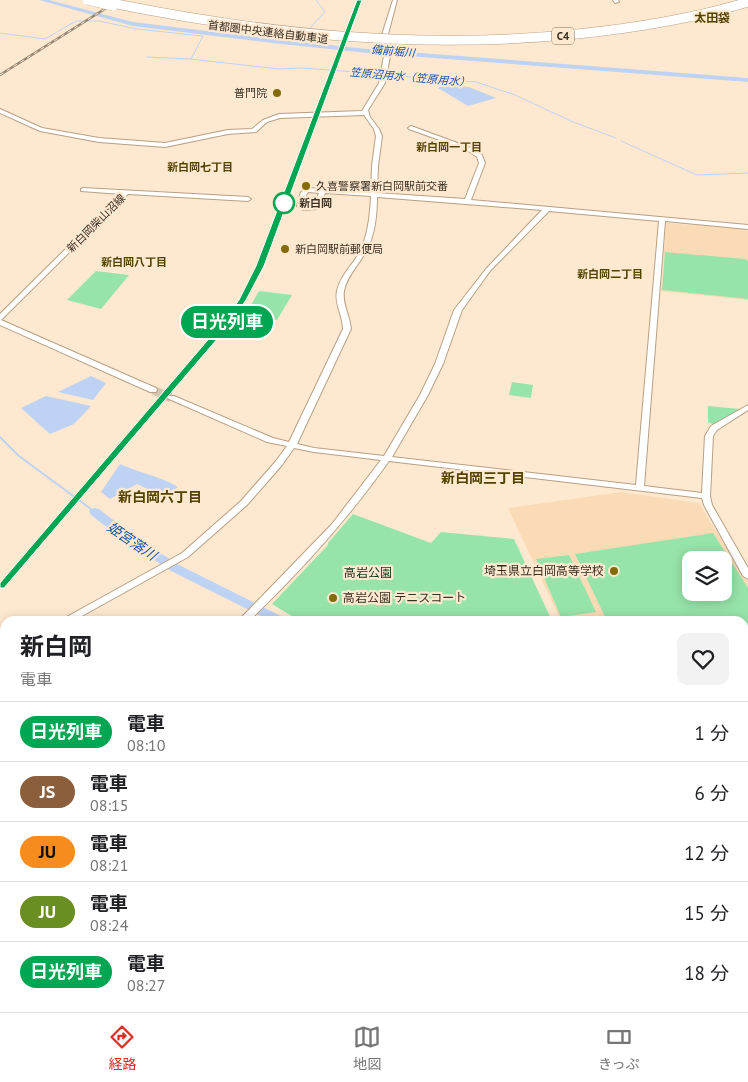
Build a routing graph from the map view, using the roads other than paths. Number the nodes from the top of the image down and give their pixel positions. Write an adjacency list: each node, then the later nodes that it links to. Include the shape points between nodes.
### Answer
1 (87, 0): 4 (highway, 首都圏中央連絡自動車道 / C4, bridge, via 182,21 254,32 353,42 436,44 608,34 678,23)
2 (105, 0): 4 (highway, 首都圏中央連絡自動車道 / C4, bridge, via 200,22 255,30 335,38 422,41 503,40 597,32); 5 (street, via 208,21)
3 (395, 0): 6 (street, via 384,38)
4 (748, 4)
5 (295, 32)
6 (387, 52): 7 (street)
7 (383, 75): 9 (street, via 382,83 366,105)
8 (0, 111): 9 (street, via 40,129 99,140 165,145 228,132 254,131 265,121 283,116)
9 (365, 113): 14 (street, via 379,136)
10 (411, 128): 16 (street, via 480,156 482,163)
11 (83, 190): 13 (street)
12 (323, 191): 14 (street)
13 (126, 192): 15 (street, 新白岡柴山沼線); 20 (street, 新白岡柴山沼線)
14 (376, 194): 16 (street); 24 (street, via 368,241 340,291 346,329)
15 (248, 199)
16 (467, 201): 17 (street)
17 (546, 210): 18 (street); 25 (street, via 488,270 458,310 439,364)
18 (662, 220): 19 (street); 26 (street)
19 (748, 227)
20 (0, 320): 21 (street)
21 (153, 390)
22 (171, 398): 24 (street, via 257,435)
23 (748, 407): 27 (street, via 714,428 709,436)
24 (292, 446): 25 (street); 29 (street, via 244,503 186,555)
25 (387, 458): 26 (street); 30 (street, via 336,526)
26 (640, 488): 27 (street)
27 (706, 496): 28 (street)
28 (748, 576)
29 (75, 616)
30 (248, 616)

